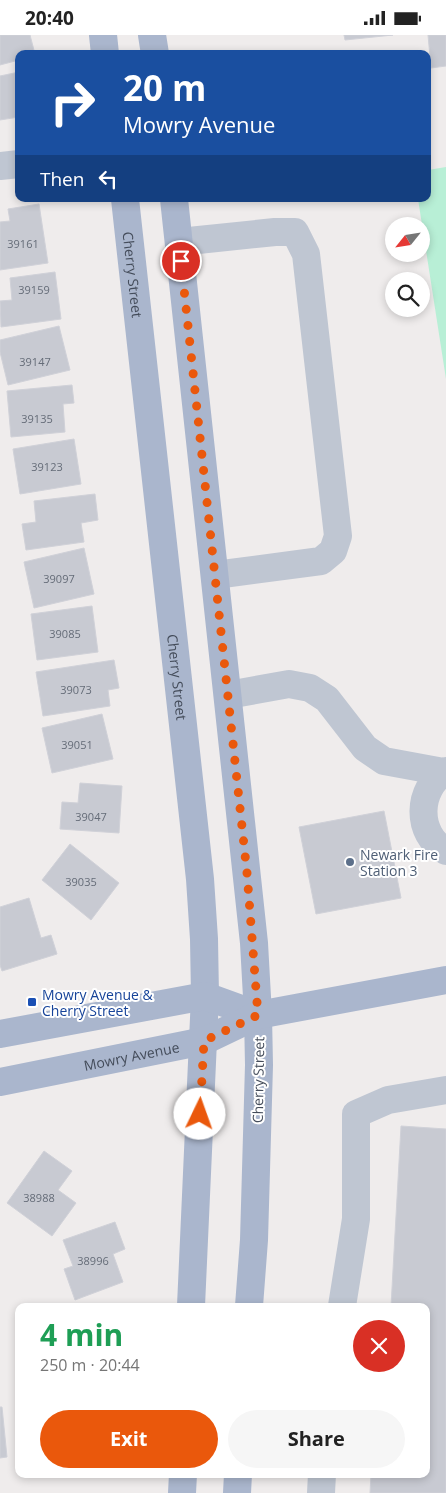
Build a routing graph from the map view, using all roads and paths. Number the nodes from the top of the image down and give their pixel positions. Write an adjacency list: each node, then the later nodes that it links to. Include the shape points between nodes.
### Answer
1 (103, 35): 3 (main road)
2 (152, 35): 4 (main road)
3 (105, 50)
4 (154, 50)
5 (15, 164): 6 (street)
6 (0, 166)
7 (125, 202): 15 (main road, Cherry Street, via 200,879)
8 (172, 202): 9 (main road, Cherry Street)
9 (179, 242): 10 (main road, Cherry Street); 10 (street, via 294,232 306,253 338,536 333,551 321,561)
10 (215, 575): 11 (main road, Cherry Street)
11 (228, 695): 12 (street, via 289,684 310,688 328,699 365,748 384,761); 16 (main road, Cherry Street, via 248,881)
12 (445, 771): 13 (street, via 432,782 422,811 432,839)
13 (446, 851)
14 (446, 980): 16 (main road, Mowry Avenue)
15 (205, 996): 16 (main road); 17 (main road); 18 (main road, Cherry Street)
16 (258, 1015): 18 (main road, Mowry Avenue); 22 (main road, Cherry Street, via 254,1240)
17 (0, 1034)
18 (204, 1041): 19 (main road, Mowry Avenue); 21 (main road, Cherry Street)
19 (0, 1082)
20 (446, 1090): 23 (street, via 388,1100 356,1114 356,1219)
21 (191, 1303)
22 (249, 1303)
23 (342, 1303)
24 (183, 1478): 27 (main road)
25 (238, 1478): 28 (main road)
26 (322, 1478): 29 (street)
27 (182, 1493)
28 (237, 1493)
29 (321, 1493)

